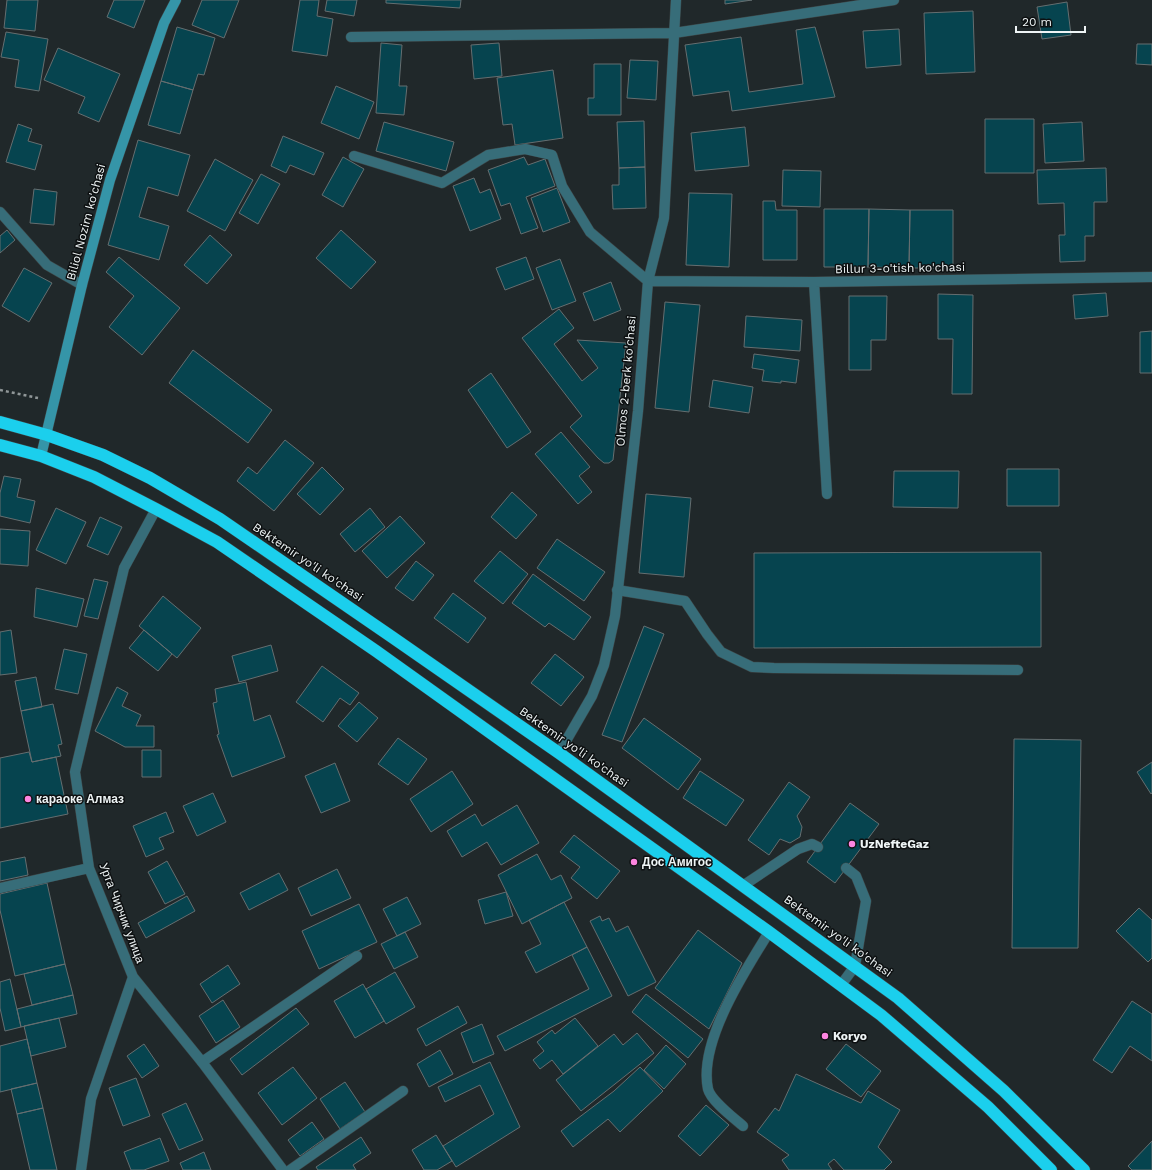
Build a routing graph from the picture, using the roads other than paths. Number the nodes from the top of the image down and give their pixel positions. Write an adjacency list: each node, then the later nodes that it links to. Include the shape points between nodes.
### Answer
1 (176, 0): 11 (street, Biliol Nozim ko'chasi, via 164,23 112,173)
2 (676, 0): 4 (street, Olmos 2-berk ko'chasi)
3 (894, 0): 4 (street)
4 (674, 34): 5 (street); 9 (street, Olmos 2-berk ko'chasi, via 664,218)
5 (351, 37)
6 (354, 156): 9 (street, via 442,183 488,155 525,149 552,155 562,186 590,232)
7 (0, 212): 11 (street, via 47,265)
8 (1152, 277): 10 (street, Billur 3-o'tish ko'chasi)
9 (648, 281): 10 (street, Billur 3-o'tish ko'chasi); 18 (street, Olmos 2-berk ko'chasi, via 638,411)
10 (814, 282): 16 (street)
11 (82, 285): 13 (street, Biliol Nozim ko'chasi)
12 (0, 422): 13 (highway, Bektemir yo'li ko'chasi)
13 (47, 435): 15 (street, Biliol Nozim ko'chasi); 20 (highway, Bektemir yo'li ko'chasi, via 102,455 150,478 220,519)
14 (0, 445): 15 (highway)
15 (41, 456): 17 (highway, via 94,477)
16 (827, 494)
17 (156, 509): 22 (street, Урта Чирчик улица, via 124,568 75,772); 26 (highway, via 217,542 376,651)
18 (618, 590): 19 (street, via 686,600 721,652 752,667); 20 (street, Olmos 2-berk ko'chasi, via 604,665 592,696)
19 (1018, 670)
20 (559, 753): 24 (highway, Bektemir yo'li ko'chasi)
21 (818, 847): 24 (street, via 812,844 798,849)
22 (89, 868): 25 (street); 29 (street, Урта Чирчик улица)
23 (846, 868): 28 (street, via 856,876 866,901)
24 (744, 885): 28 (highway, Bektemir yo'li ko'chasi)
25 (0, 888)
26 (769, 932): 30 (highway); 33 (street, via 737,984 715,1032 707,1064 708,1090 717,1103)
27 (357, 956): 31 (street)
28 (855, 966): 30 (street); 38 (highway, Bektemir yo'li ko'chasi, via 898,998 998,1086)
29 (133, 977): 31 (street, Урта Чирчик улица); 34 (street, via 91,1099)
30 (841, 985): 37 (highway, via 881,1015 988,1107)
31 (202, 1062): 35 (street, Урта Чирчик улица)
32 (402, 1091): 36 (street)
33 (743, 1126)
34 (81, 1170)
35 (282, 1170)
36 (290, 1170)
37 (1051, 1170)
38 (1084, 1170)

